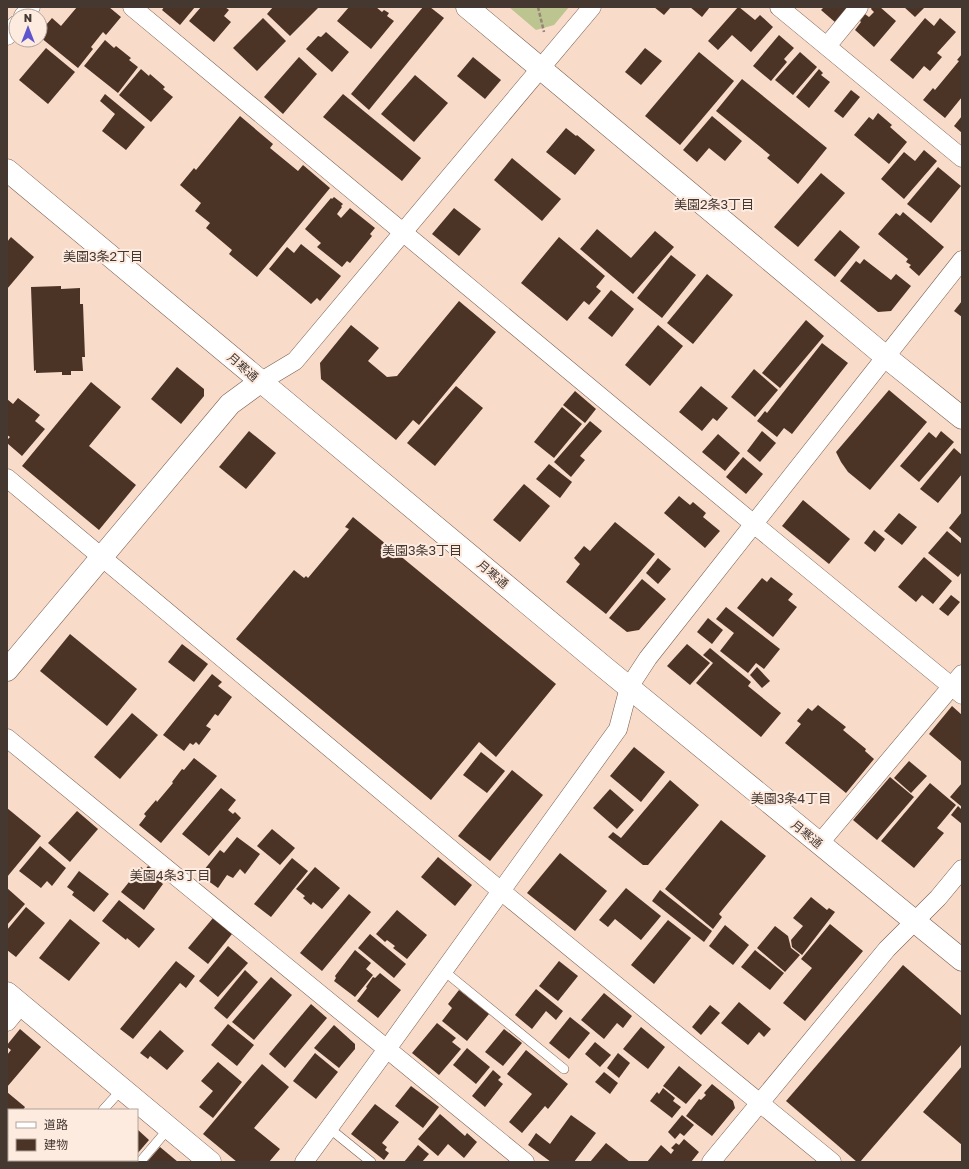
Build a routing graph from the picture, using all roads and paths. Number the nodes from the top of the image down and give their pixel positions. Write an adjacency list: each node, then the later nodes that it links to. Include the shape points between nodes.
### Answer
1 (132, 7): 12 (street)
2 (467, 7): 9 (main road)
3 (538, 7): 7 (path)
4 (592, 7): 9 (street)
5 (779, 7): 8 (street)
6 (859, 7): 8 (street)
7 (544, 33)
8 (826, 46): 10 (street)
9 (540, 68): 12 (street); 14 (main road)
10 (962, 158)
11 (7, 170): 15 (main road, 月寒通)
12 (403, 232): 15 (street, via 295,361); 18 (street)
13 (962, 260): 14 (street)
14 (886, 357): 16 (main road); 18 (street)
15 (260, 382): 19 (main road, via 230,404); 22 (main road, 月寒通)
16 (962, 418)
17 (7, 478): 19 (street)
18 (754, 525): 21 (street); 22 (street, via 648,658)
19 (102, 557): 20 (main road); 26 (street)
20 (7, 670)
21 (959, 685): 24 (street)
22 (629, 687): 24 (main road, 月寒通); 26 (street, via 618,729)
23 (7, 738): 32 (street)
24 (819, 844): 27 (main road, 月寒通)
25 (962, 869): 27 (street)
26 (501, 892): 29 (street); 35 (street)
27 (915, 921): 28 (main road, 月寒通); 35 (street, via 887,949)
28 (962, 960)
29 (444, 971): 32 (street); 33 (lane)
30 (14, 999): 31 (street); 34 (main road)
31 (7, 1022)
32 (388, 1049): 38 (street); 43 (street)
33 (564, 1069)
34 (122, 1089): 36 (lane); 37 (main road)
35 (760, 1102): 44 (street); 45 (street)
36 (105, 1109)
37 (169, 1128): 39 (lane); 40 (main road)
38 (329, 1128): 41 (street); 42 (lane)
39 (140, 1162)
40 (210, 1162)
41 (304, 1162)
42 (371, 1162)
43 (525, 1162)
44 (710, 1162)
45 (832, 1162)

